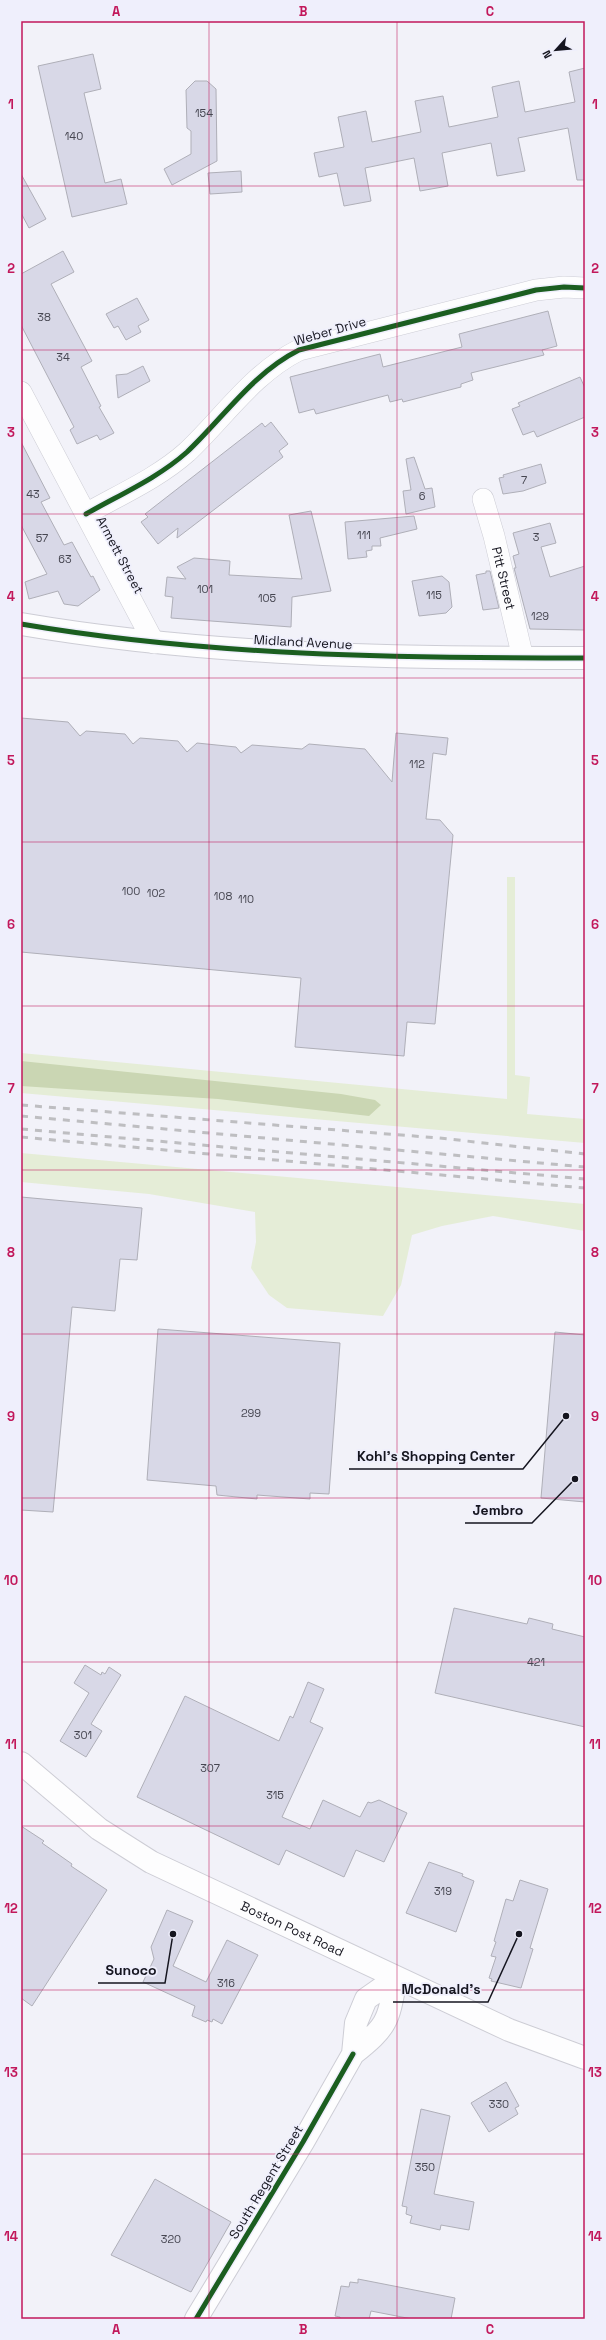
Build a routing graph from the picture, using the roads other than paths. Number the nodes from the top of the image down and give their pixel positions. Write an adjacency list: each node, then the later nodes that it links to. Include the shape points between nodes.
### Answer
1 (585, 288): 4 (street, Weber Drive, via 536,290 299,350 262,374 186,452 162,470)
2 (21, 392): 4 (street, Armett Street)
3 (483, 499): 7 (street, Pitt Street)
4 (86, 514): 6 (street, Armett Street)
5 (21, 624): 6 (street, Midland Avenue)
6 (154, 643): 7 (street, Midland Avenue, via 286,654)
7 (523, 658): 8 (street, Midland Avenue)
8 (585, 658)
9 (21, 1763): 10 (street, Boston Post Road, via 99,1829 151,1862)
10 (396, 1978): 11 (street, Boston Post Road, via 509,2030); 12 (street, South Regent Street, via 366,1999 356,2023 353,2054)
11 (585, 2058)
12 (196, 2319)

